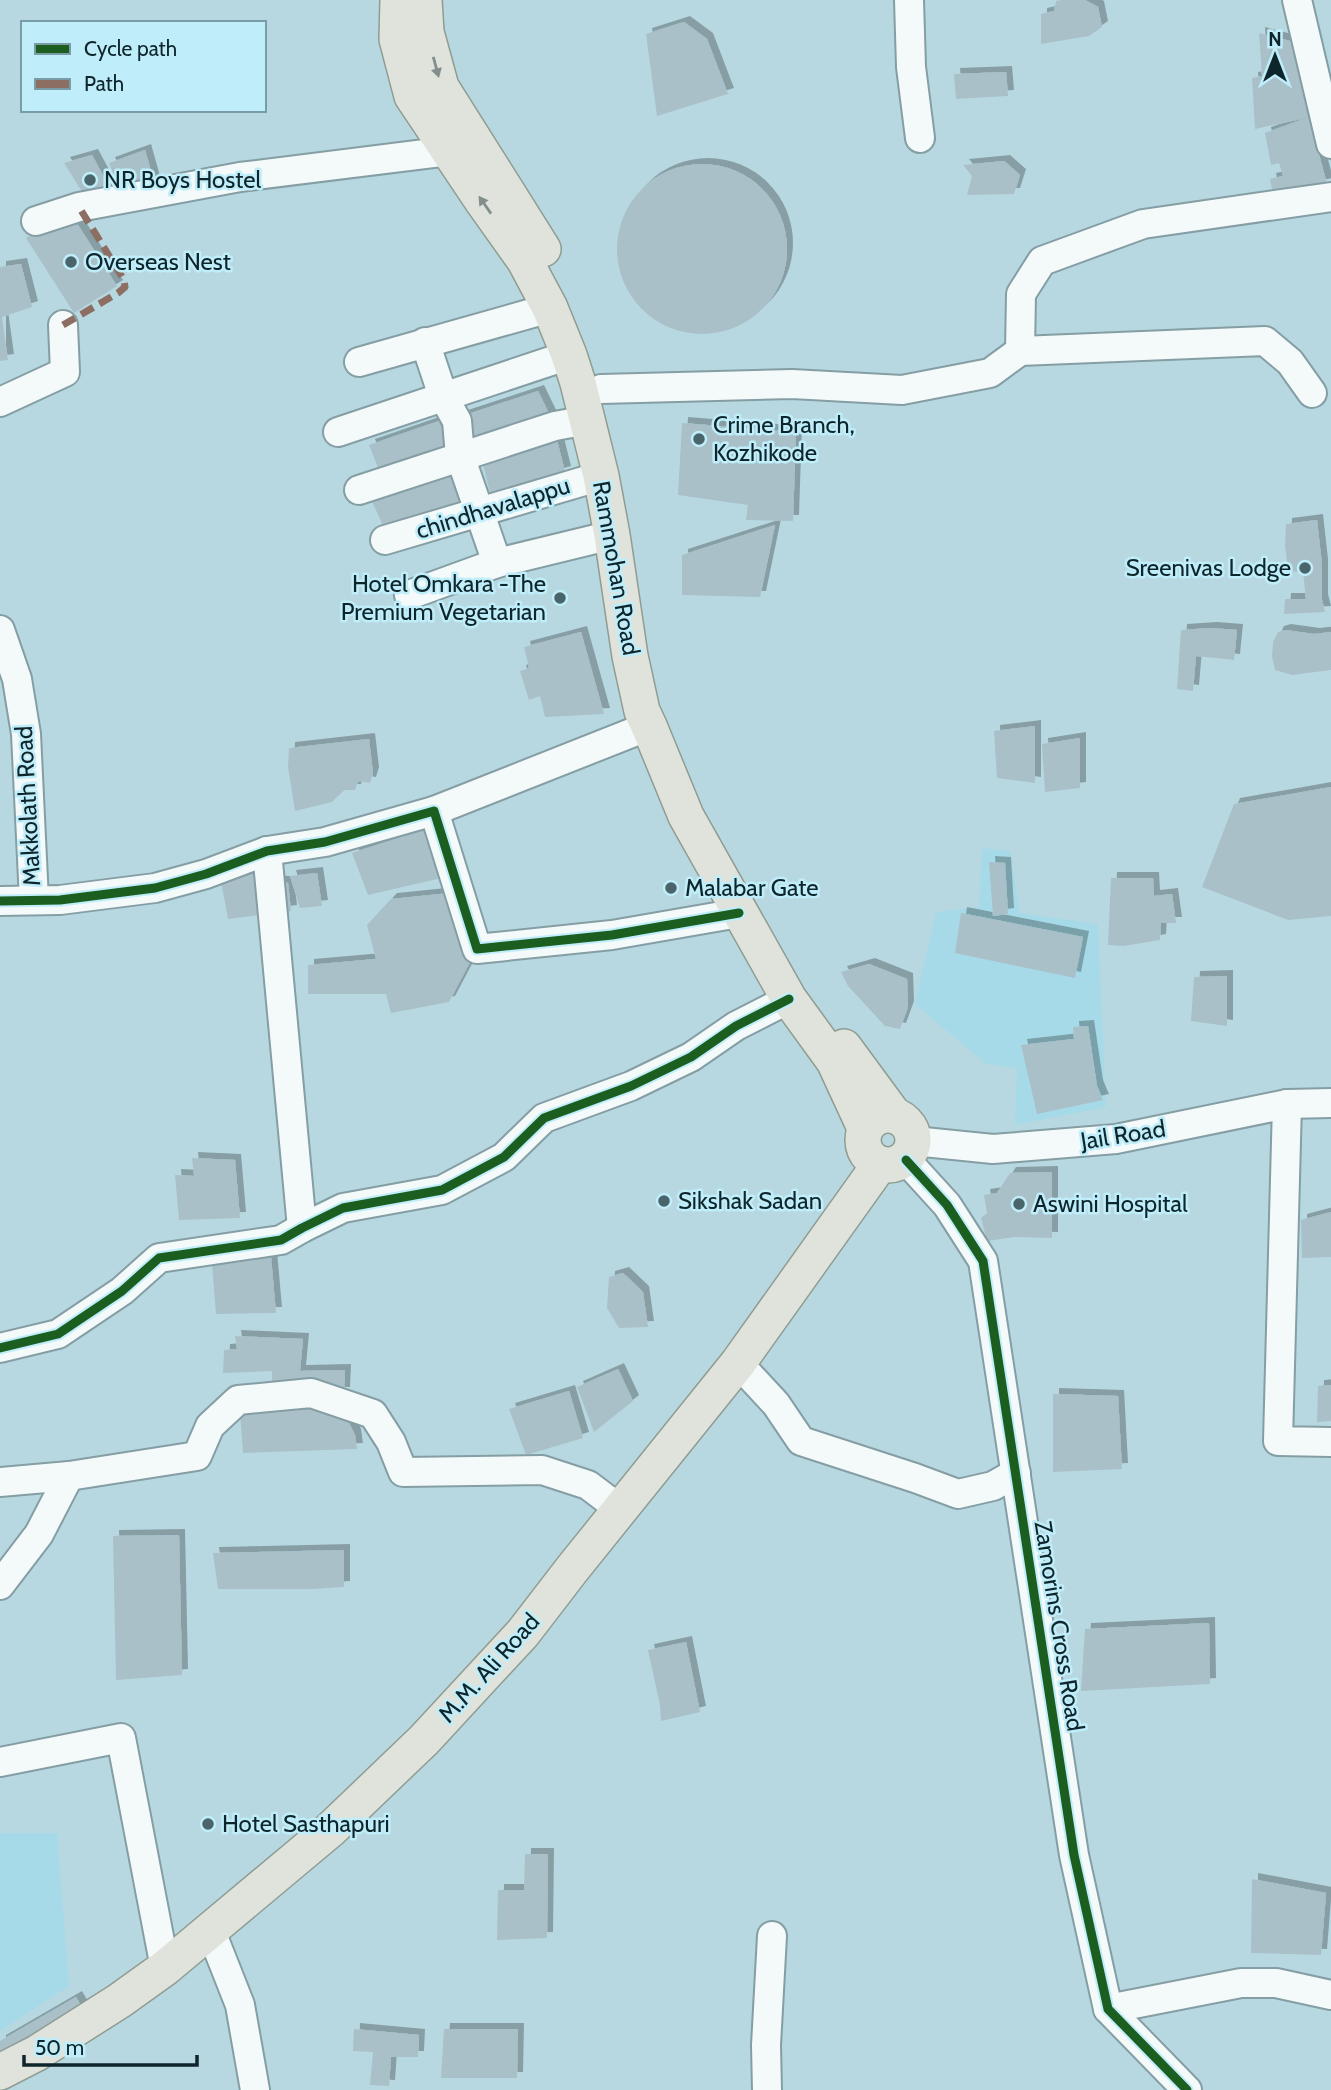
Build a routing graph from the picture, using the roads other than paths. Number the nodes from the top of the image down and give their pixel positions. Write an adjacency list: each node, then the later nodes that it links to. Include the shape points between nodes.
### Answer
1 (398, 0): 7 (main road, Rammohan Road, via 397,39 412,96)
2 (424, 0): 13 (main road, Rammohan Road, one-way to 13, via 426,32 441,87 568,292)
3 (909, 0): 5 (street)
4 (1297, 0): 6 (street)
5 (920, 138)
6 (1331, 144)
7 (449, 151): 9 (street, via 240,177 79,206); 10 (main road, Rammohan Road, one-way to 7, via 525,261)
8 (1331, 197): 14 (street, via 1143,224 1042,261 1021,293)
9 (36, 221)
10 (550, 308): 12 (street); 13 (main road, Rammohan Road)
11 (63, 325): 18 (street, via 65,372)
12 (425, 342): 15 (street); 17 (street)
13 (572, 345): 17 (street); 19 (main road, Rammohan Road)
14 (1020, 351): 16 (street, via 1265,341 1290,362); 19 (street, via 990,373 902,390 792,384)
15 (359, 362)
16 (1312, 393)
17 (443, 396): 20 (street); 21 (street, via 457,421)
18 (0, 402)
19 (595, 405): 21 (street, via 555,426); 22 (main road, Rammohan Road); 39 (main road, Rammohan Road, via 656,707 698,813 845,1047)
20 (338, 432)
21 (460, 456): 23 (street); 24 (street)
22 (601, 476): 24 (street, chindhavalappu); 25 (main road, Rammohan Road)
23 (359, 490)
24 (479, 511): 26 (street, chindhavalappu); 27 (street)
25 (612, 535): 27 (street); 30 (main road, Rammohan Road, via 630,656)
26 (385, 540)
27 (497, 564): 28 (street)
28 (410, 595)
29 (0, 630): 33 (street, Makkolath Road, via 17,679 26,734)
30 (649, 726): 31 (street); 35 (main road, Rammohan Road, via 686,816)
31 (434, 811): 32 (street, via 325,842); 35 (street, via 478,949 612,935)
32 (267, 851): 33 (street, via 155,888); 40 (street)
33 (34, 900): 34 (street)
34 (0, 901)
35 (739, 914): 36 (main road, Rammohan Road)
36 (789, 999): 39 (main road, Rammohan Road); 40 (street, via 736,1026 691,1057 631,1086 544,1118 505,1157 442,1190 343,1208)
37 (1331, 1103): 38 (street, Jail Road)
38 (1287, 1104): 39 (street, Jail Road, via 1116,1139 993,1149); 43 (street, via 1278,1441)
39 (892, 1142): 42 (main road, M.M. Ali Road); 44 (street, Zamorins Cross Road, via 947,1205 984,1261)
40 (302, 1228): 41 (street, via 281,1240 159,1258 122,1291 58,1334)
41 (0, 1348)
42 (738, 1363): 44 (street, via 776,1404 801,1441 958,1494 993,1486); 47 (main road, M.M. Ali Road)
43 (1331, 1442)
44 (1016, 1473): 54 (street, Zamorins Cross Road, via 1074,1855)
45 (69, 1476): 46 (street); 47 (street, via 197,1456 209,1426 238,1400 311,1393 373,1414 403,1472 542,1470 589,1485); 48 (street, via 39,1534)
46 (0, 1482)
47 (621, 1510): 50 (main road, M.M. Ali Road, via 523,1633 424,1740 330,1829)
48 (0, 1585)
49 (0, 1762): 52 (street, via 121,1738)
50 (210, 1929): 52 (main road, M.M. Ali Road); 56 (street, via 240,2005)
51 (772, 1936): 57 (street)
52 (165, 1968): 55 (main road, M.M. Ali Road, via 37,2053)
53 (1331, 1995): 54 (street, via 1276,1983 1241,1983)
54 (1108, 2009): 58 (street)
55 (0, 2072)
56 (255, 2090)
57 (767, 2090)
58 (1187, 2090)

